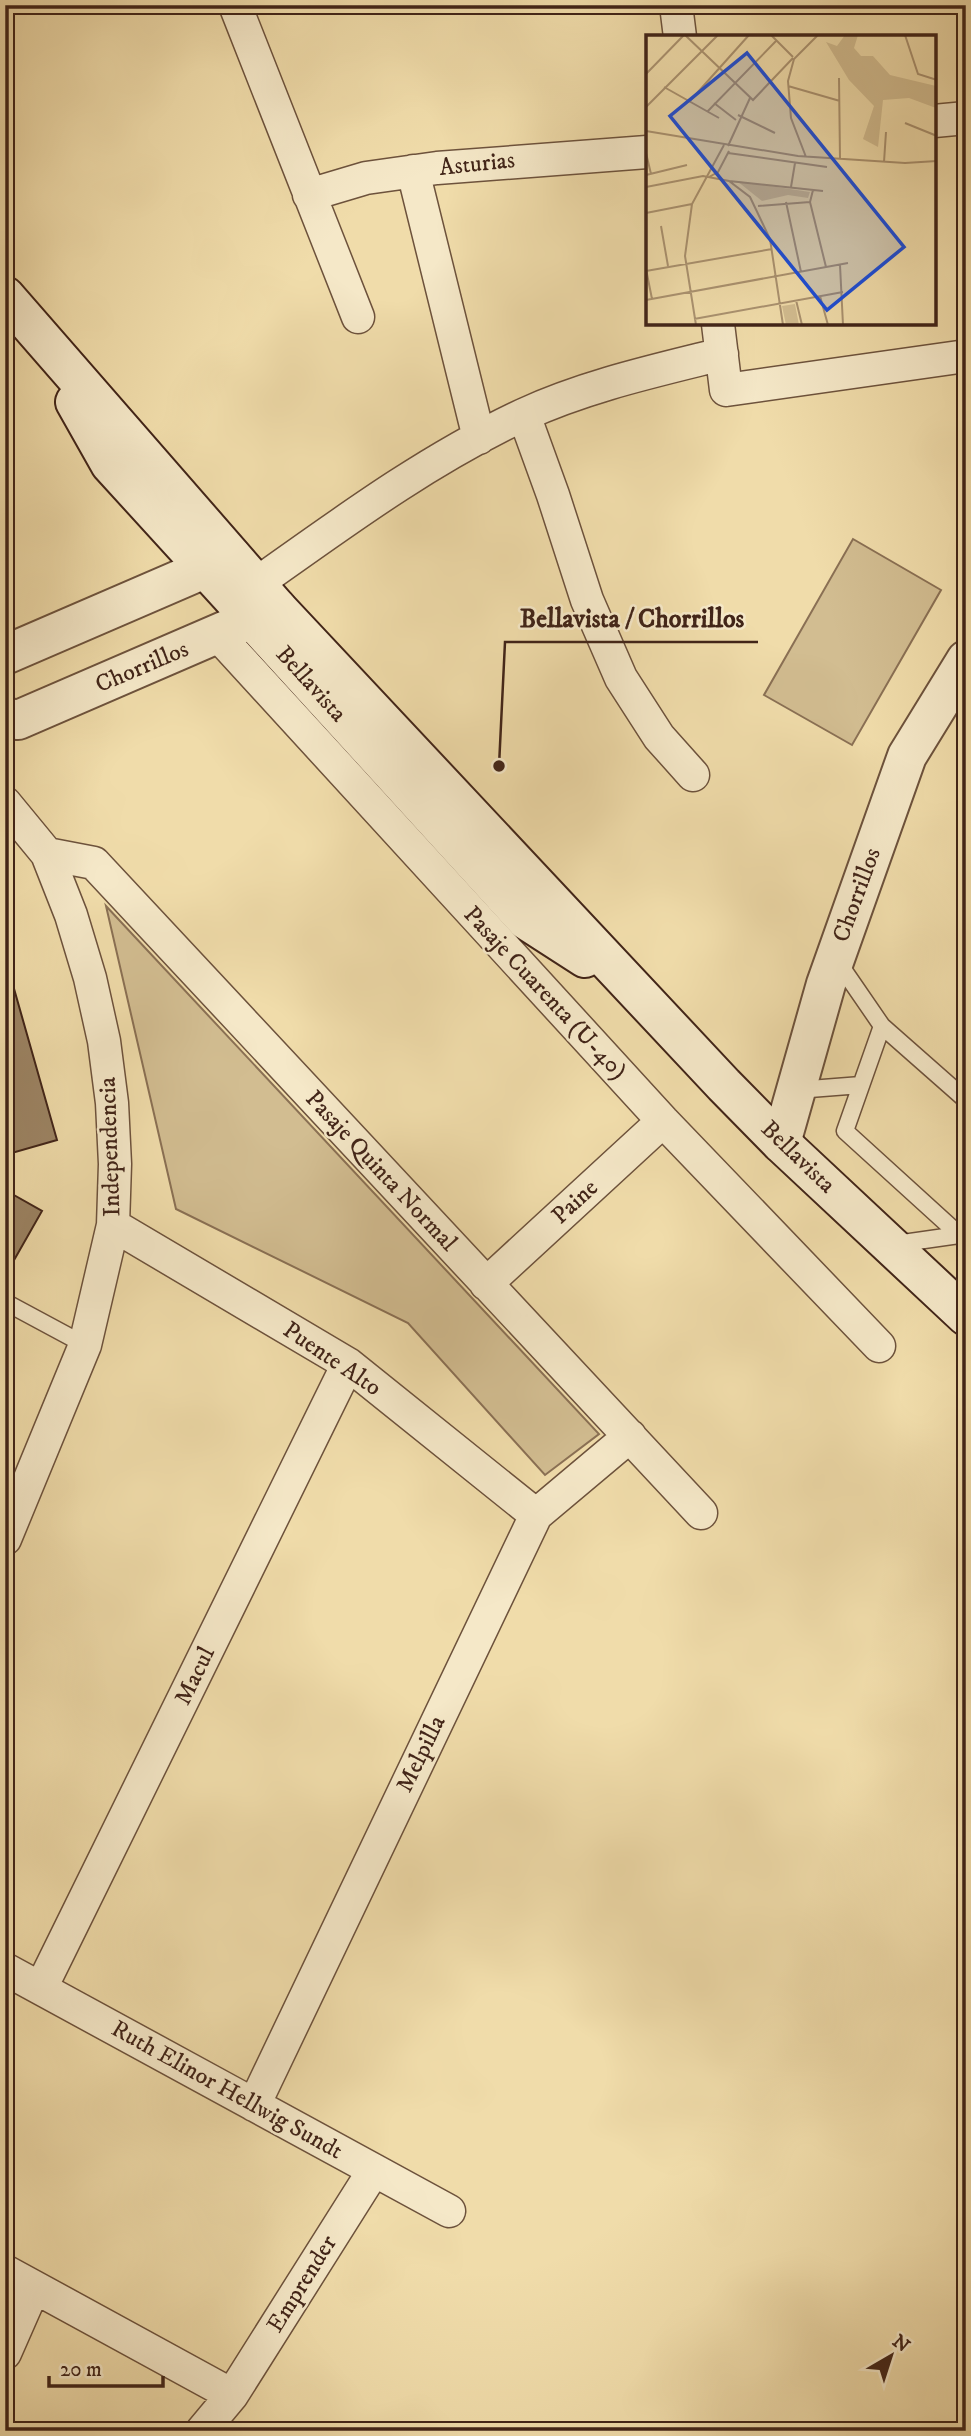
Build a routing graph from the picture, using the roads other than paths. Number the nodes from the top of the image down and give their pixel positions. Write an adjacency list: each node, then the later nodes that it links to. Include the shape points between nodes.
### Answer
1 (676, 5): 3 (street)
2 (242, 7): 8 (street)
3 (680, 35)
4 (966, 118): 5 (street)
5 (936, 121)
6 (646, 152): 7 (street, Asturias)
7 (413, 171): 8 (street, Asturias, via 366,178); 14 (street)
8 (309, 195): 10 (street)
9 (5, 296): 15 (main road, Bellavista)
10 (358, 317)
11 (720, 339): 12 (street, via 726,390); 13 (street)
12 (966, 356)
13 (524, 415): 14 (street); 20 (street, via 587,600 621,678 659,737)
14 (479, 438): 15 (street, via 371,502)
15 (245, 587): 16 (main road, Chorrillos); 17 (main road); 29 (main road, Bellavista)
16 (217, 635): 19 (main road, Chorrillos, via 18,720); 28 (street, Pasaje Cuarenta (U-40))
17 (5, 655)
18 (966, 660): 23 (main road, Chorrillos, via 907,756)
19 (5, 717)
20 (693, 775)
21 (5, 803): 22 (street, Independencia)
22 (47, 854): 30 (street, Independencia, via 75,927 104,1041 115,1164); 33 (street, Pasaje Quinta Normal, via 94,863)
23 (835, 958): 24 (lane); 26 (main road, Chorrillos)
24 (882, 1026): 25 (lane); 27 (lane)
25 (861, 1085): 26 (lane); 31 (lane, via 845,1130)
26 (795, 1091): 29 (main road, Chorrillos)
27 (966, 1100)
28 (663, 1121): 33 (street, Paine); 37 (street, Pasaje Cuarenta (U-40))
29 (781, 1143): 32 (main road, Bellavista)
30 (113, 1225): 36 (street, Independencia); 38 (street, Puente Alto)
31 (963, 1238): 32 (lane)
32 (890, 1245): 35 (main road, Bellavista)
33 (486, 1284): 39 (street, Pasaje Quinta Normal)
34 (5, 1302): 36 (lane)
35 (966, 1316)
36 (85, 1345): 42 (street, Independencia)
37 (879, 1346)
38 (348, 1364): 41 (street, Puente Alto); 44 (street, Macul)
39 (630, 1436): 40 (street, Pasaje Quinta Normal); 41 (street, Melpilla)
40 (701, 1513)
41 (536, 1515): 45 (street, Melpilla)
42 (5, 1539)
43 (5, 1969): 44 (street, Ruth Elinor Hellwig Sundt)
44 (41, 1989): 45 (street, Ruth Elinor Hellwig Sundt)
45 (254, 2105): 46 (street, Ruth Elinor Hellwig Sundt)
46 (374, 2170): 47 (street, Ruth Elinor Hellwig Sundt); 51 (street, Emprender)
47 (449, 2211)
48 (5, 2272): 49 (street)
49 (34, 2287): 50 (street); 51 (street)
50 (5, 2353)
51 (232, 2395): 52 (street, Emprender)
52 (202, 2431)

